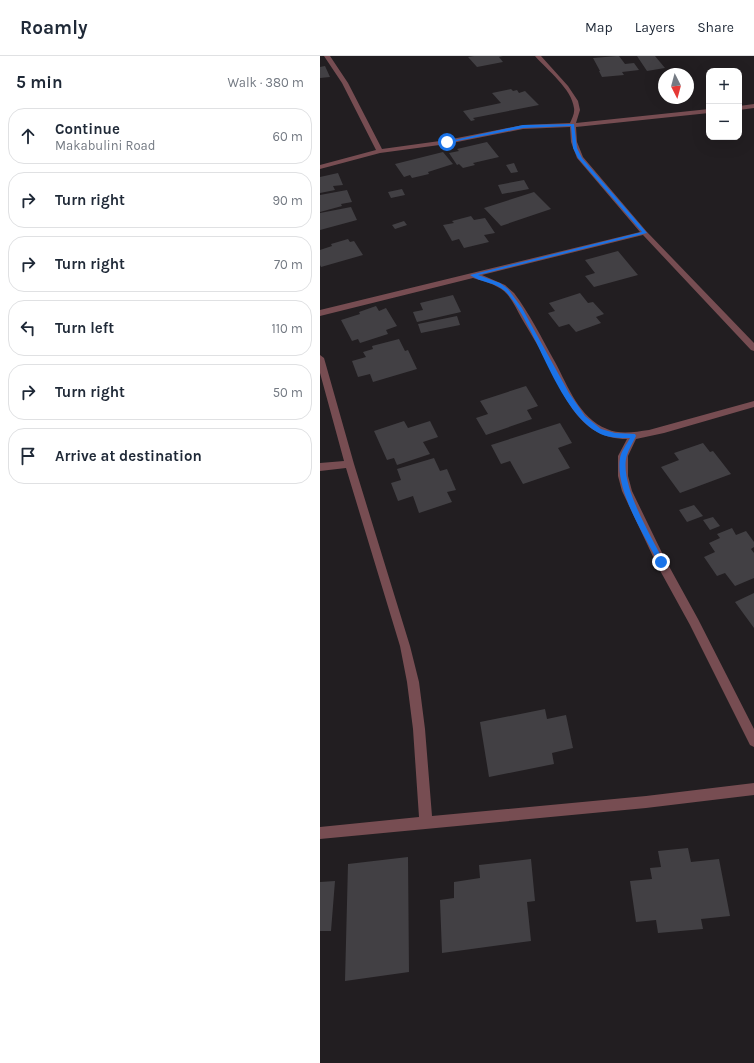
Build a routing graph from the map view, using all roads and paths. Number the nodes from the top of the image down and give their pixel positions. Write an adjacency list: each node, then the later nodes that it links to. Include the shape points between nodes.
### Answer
1 (327, 56): 7 (street, via 328,64 345,83)
2 (538, 56): 6 (street, via 576,102 578,110)
3 (754, 106): 4 (street)
4 (742, 108)
5 (706, 112): 6 (street)
6 (573, 125): 7 (street, via 523,127 447,142); 9 (street, via 575,148 580,158)
7 (380, 150): 8 (street)
8 (320, 167)
9 (645, 233): 10 (street); 12 (street)
10 (473, 275): 11 (street); 15 (street, via 498,284 520,308 583,418 600,431)
11 (320, 313)
12 (754, 348)
13 (320, 358): 16 (street)
14 (754, 404): 15 (street)
15 (633, 436): 18 (street, via 623,456 623,476 627,491)
16 (349, 464): 17 (street); 20 (street, via 405,646 413,682)
17 (320, 467)
18 (754, 740)
19 (754, 789): 20 (street, via 617,805)
20 (426, 822): 21 (street)
21 (320, 833)

